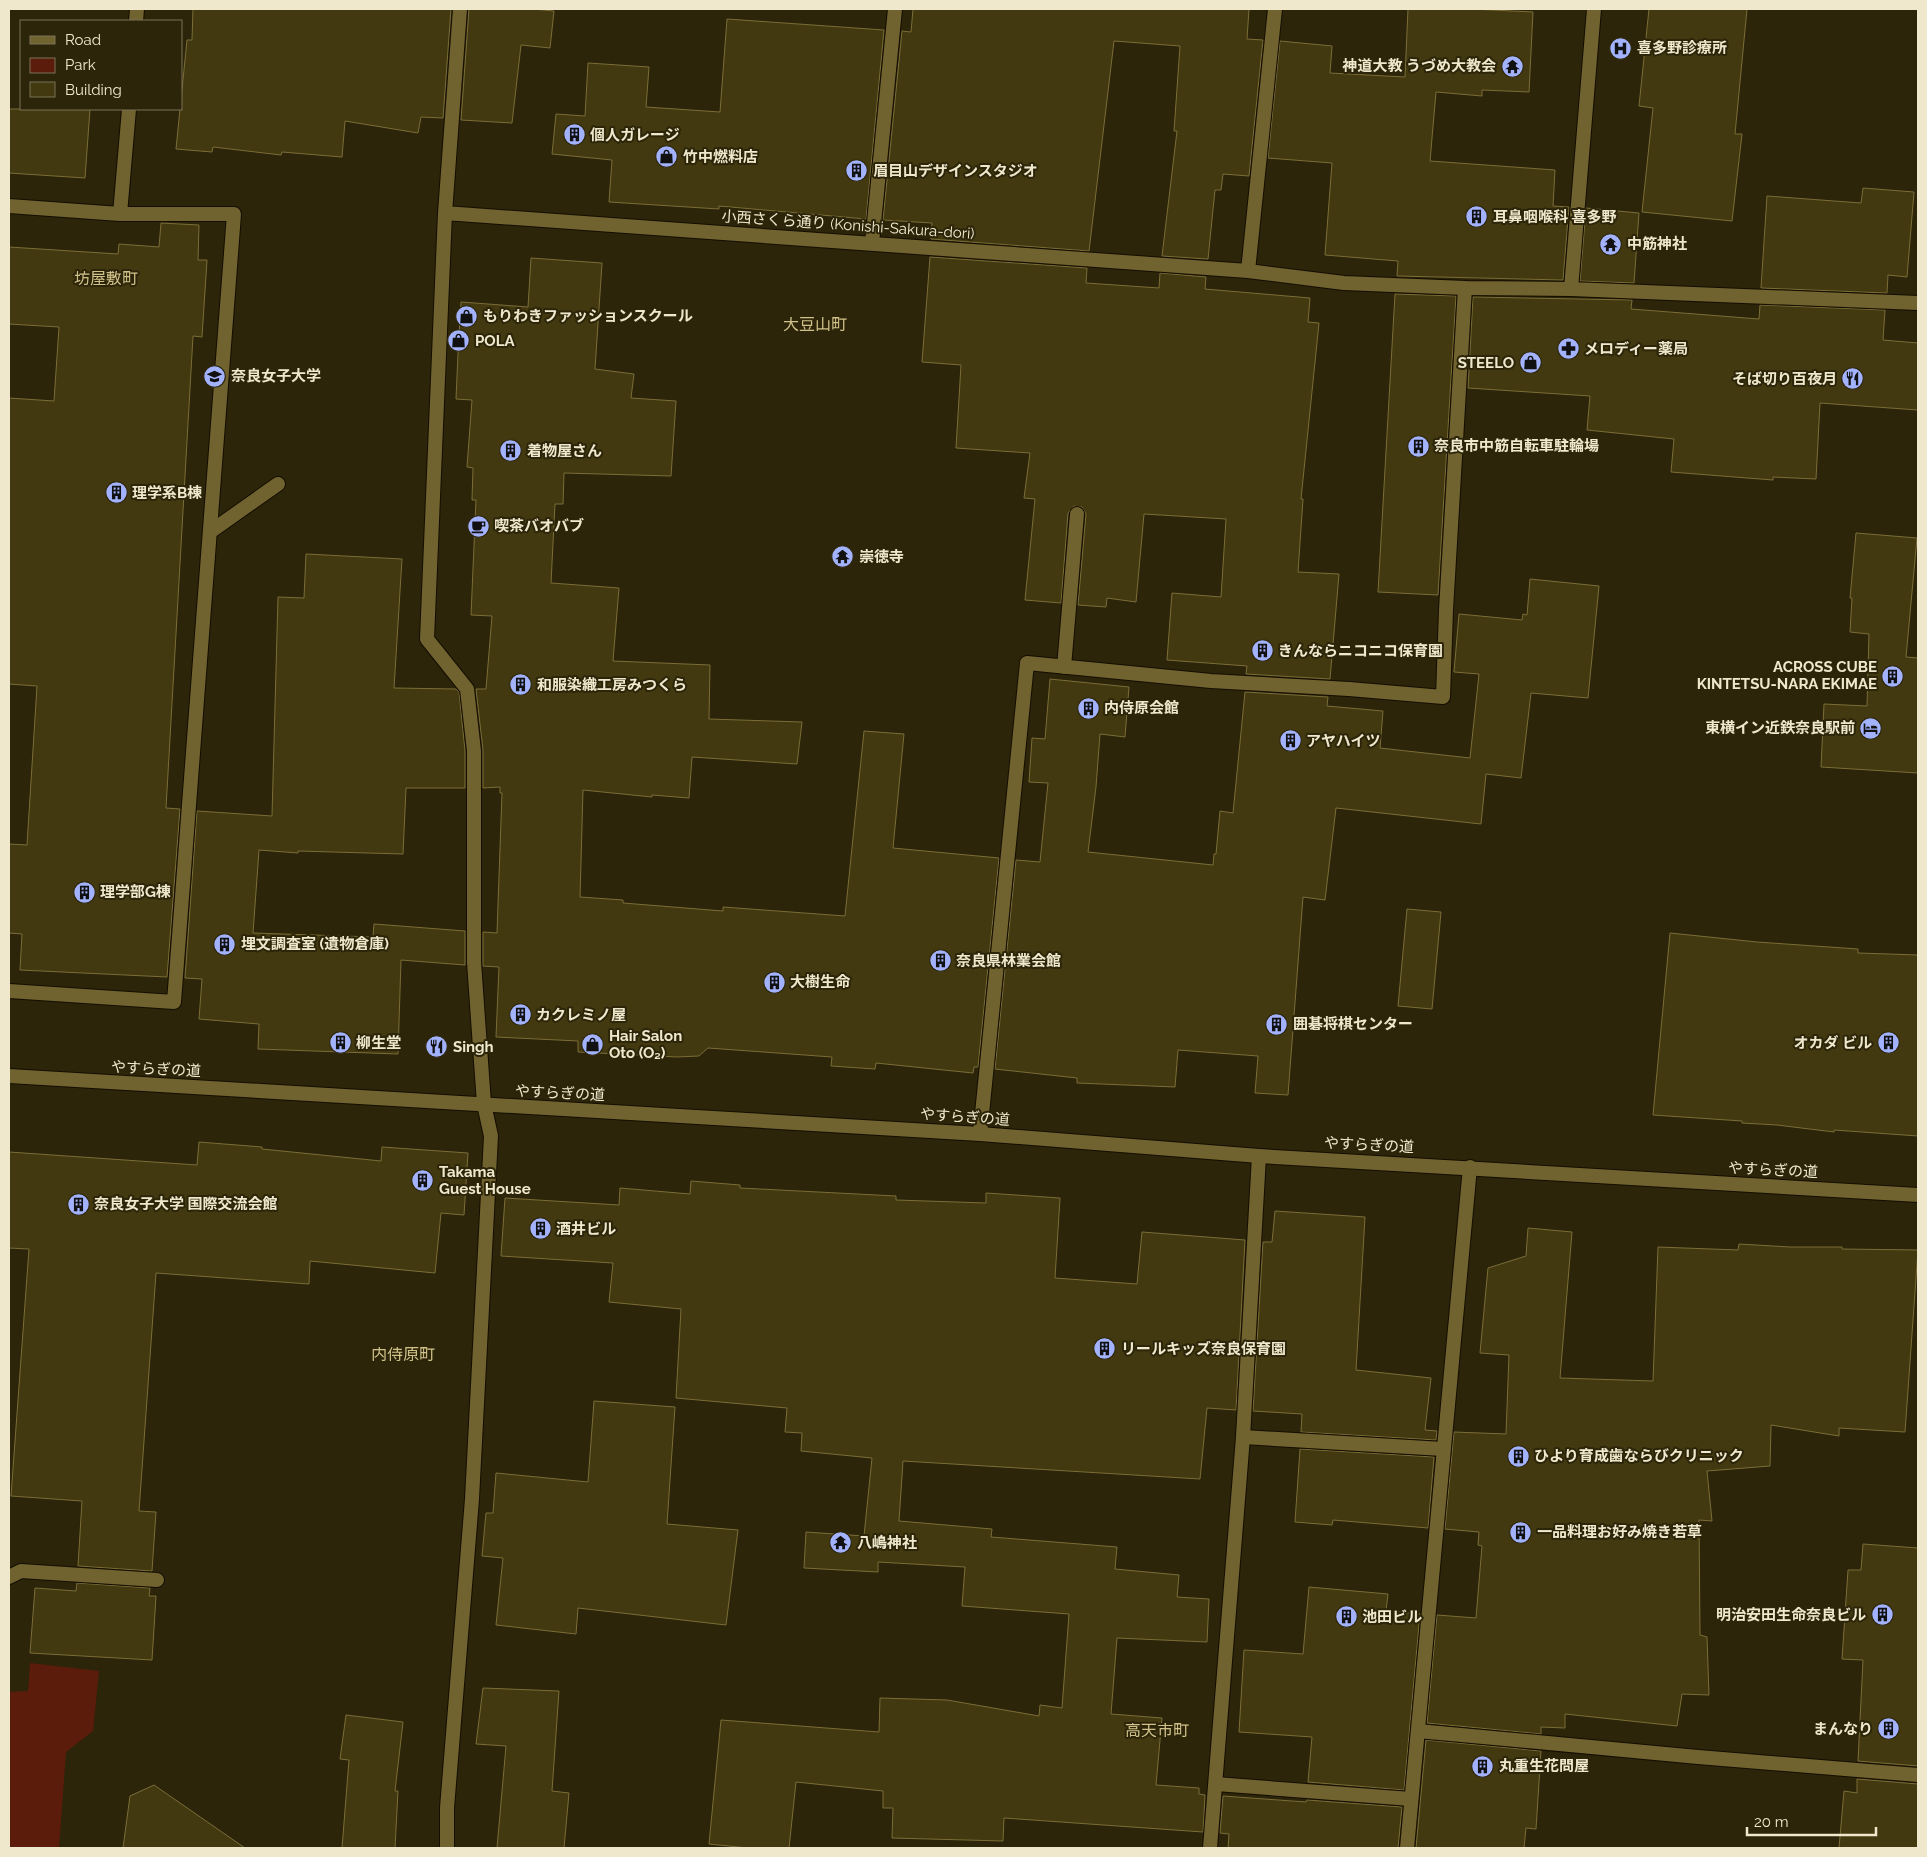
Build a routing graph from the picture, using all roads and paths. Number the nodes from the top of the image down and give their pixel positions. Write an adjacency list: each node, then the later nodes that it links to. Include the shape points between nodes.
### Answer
1 (460, 9): 7 (street)
2 (895, 9): 9 (street)
3 (1275, 9): 10 (street)
4 (1594, 9): 12 (street)
5 (129, 110): 8 (street)
6 (9, 206): 8 (street)
7 (445, 213): 9 (street, 小西さくら通り (Konishi-Sakura-dori)); 20 (street, via 427,640 467,689 474,751 474,962)
8 (120, 214): 16 (street, via 234,214)
9 (872, 243): 10 (street, 小西さくら通り (Konishi-Sakura-dori))
10 (1248, 271): 11 (street, 小西さくら通り (Konishi-Sakura-dori), via 1344,283)
11 (1465, 288): 12 (street, 小西さくら通り (Konishi-Sakura-dori)); 17 (street, via 1443,697)
12 (1571, 289): 13 (street, 小西さくら通り (Konishi-Sakura-dori))
13 (1918, 303)
14 (278, 484): 16 (street)
15 (1077, 514): 17 (street)
16 (210, 532): 18 (street, via 174,1002)
17 (1064, 667): 21 (street, via 1027,663)
18 (9, 990)
19 (9, 1076): 20 (street, やすらぎの道)
20 (484, 1104): 21 (street, やすらぎの道); 33 (street, via 491,1136 472,1489 447,1808)
21 (980, 1134): 22 (street, やすらぎの道)
22 (1259, 1156): 23 (street, やすらぎの道); 25 (street)
23 (1470, 1168): 24 (street, やすらぎの道); 26 (street)
24 (1918, 1195)
25 (1243, 1436): 26 (street); 31 (street)
26 (1443, 1449): 29 (street)
27 (9, 1577): 28 (street, via 21,1571)
28 (157, 1580)
29 (1418, 1731): 30 (street); 32 (street)
30 (1918, 1775)
31 (1216, 1784): 32 (street); 34 (street)
32 (1411, 1799): 35 (street)
33 (447, 1848)
34 (1210, 1848)
35 (1407, 1848)

